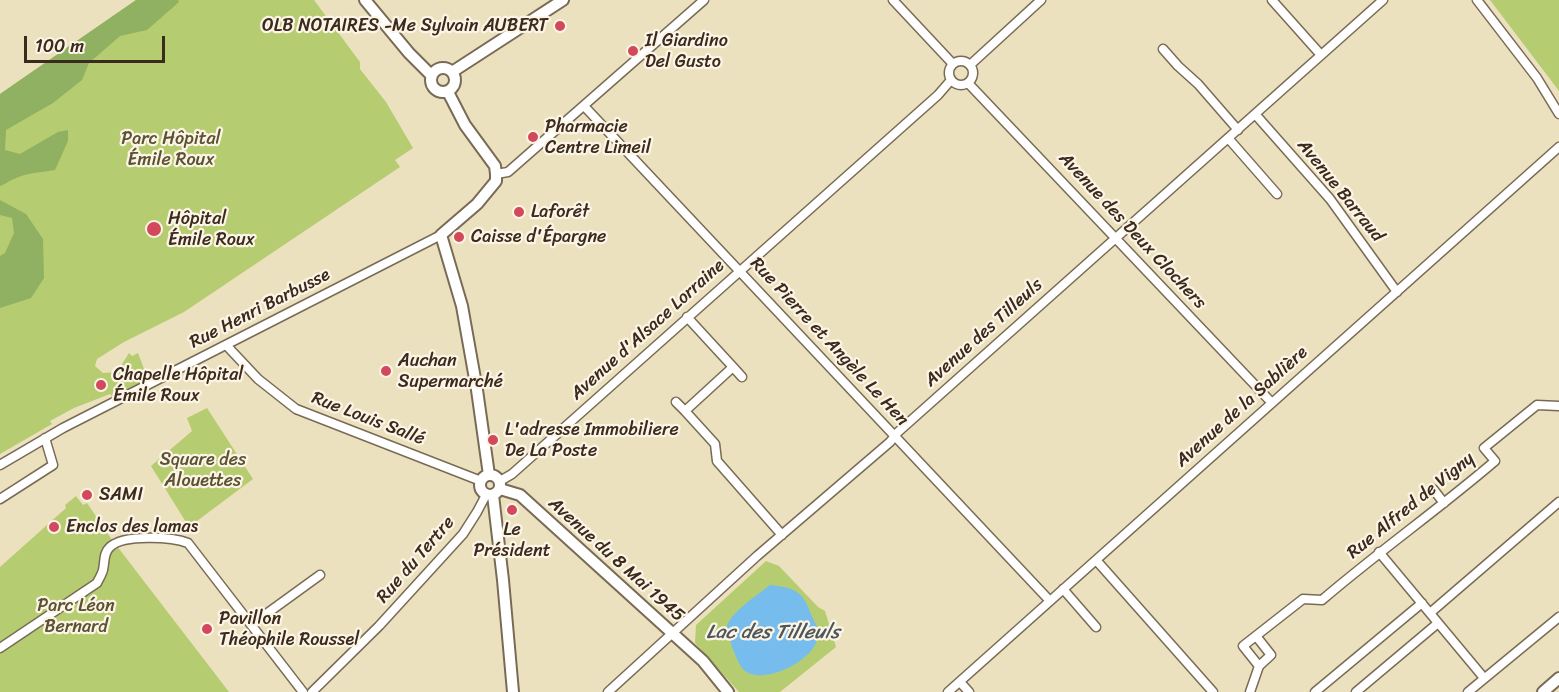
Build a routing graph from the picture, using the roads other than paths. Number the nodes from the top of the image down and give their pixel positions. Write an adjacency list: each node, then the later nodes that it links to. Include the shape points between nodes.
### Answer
1 (365, 0): 14 (street)
2 (562, 0): 13 (street)
3 (704, 0): 18 (street)
4 (893, 0): 11 (street)
5 (1041, 0): 12 (street)
6 (1272, 0): 10 (street)
7 (1383, 0): 10 (street, Avenue des Tilleuls)
8 (1477, 0): 20 (street, via 1537,78)
9 (1163, 49): 21 (street)
10 (1321, 55): 19 (street, Avenue des Tilleuls)
11 (952, 63): 12 (street, via 960,60); 15 (street, via 948,73)
12 (970, 64): 16 (street, via 973,76)
13 (452, 72): 14 (street, via 441,68); 17 (street, via 455,83)
14 (431, 75): 17 (street, via 433,88 440,93)
15 (951, 80): 16 (street, via 961,85); 28 (street, Avenue d'Alsace Lorraine)
16 (968, 83): 27 (street, Avenue des Deux Clochers)
17 (448, 92): 24 (street, via 465,125 495,166)
18 (584, 106): 24 (street, via 508,172); 28 (street, Rue Pierre et Angèle Le Hen)
19 (1255, 114): 21 (street, Avenue des Tilleuls); 29 (street, Avenue Barraud, via 1330,199)
20 (1559, 114)
21 (1238, 130): 22 (street, Avenue des Tilleuls)
22 (1228, 138): 25 (street); 27 (street, Avenue des Tilleuls)
23 (1559, 147): 29 (street, Avenue de la Sablière)
24 (496, 174): 26 (street, via 496,181 484,196)
25 (1277, 194)
26 (441, 235): 31 (street, Rue Henri Barbusse); 41 (street, via 462,306 477,390)
27 (1117, 238): 35 (street, Avenue des Deux Clochers); 38 (street, Avenue des Tilleuls)
28 (739, 271): 30 (street, Avenue d'Alsace Lorraine); 38 (street, Rue Pierre et Angèle Le Hen)
29 (1397, 292): 35 (street, Avenue de la Sablière)
30 (687, 316): 32 (street); 43 (street, Avenue d'Alsace Lorraine)
31 (227, 346): 39 (street, Rue Henri Barbusse); 41 (street, Rue Louis Sallé, via 258,379 296,409)
32 (733, 367): 33 (street); 37 (street)
33 (742, 377)
34 (676, 402): 37 (street)
35 (1272, 403): 49 (street, Avenue de la Sablière)
36 (1559, 406): 46 (street, Rue Alfred de Vigny, via 1537,405 1484,448 1495,461)
37 (685, 411): 47 (street, via 715,444 717,461)
38 (894, 437): 47 (street, Avenue des Tilleuls); 52 (street, Rue Pierre et Angèle Le Hen)
39 (45, 438): 40 (street, Rue Henri Barbusse); 44 (street, via 53,465)
40 (0, 465)
41 (485, 478): 43 (street, Avenue du 8 Mai 1945, via 495,476); 43 (street, via 480,487)
42 (1433, 489): 46 (street)
43 (495, 490): 59 (street, Avenue du 8 Mai 1945, via 520,495); 68 (street, Rue du Tertre, via 463,534); 69 (street)
44 (0, 499)
45 (1559, 502): 54 (street)
46 (1444, 503): 48 (street, Rue Alfred de Vigny)
47 (782, 535): 59 (street, Avenue des Tilleuls)
48 (1379, 552): 53 (street); 60 (street, Rue Alfred de Vigny, via 1322,600 1303,599)
49 (1096, 560): 51 (street, Avenue de la Sablière); 74 (street)
50 (320, 574): 57 (street)
51 (1063, 589): 52 (street, Avenue de la Sablière); 58 (street)
52 (1050, 601): 65 (street, Avenue de la Sablière)
53 (1422, 603): 54 (street); 76 (street)
54 (1430, 613): 56 (street)
55 (1559, 617): 63 (street)
56 (1438, 623): 63 (street); 77 (street)
57 (251, 625): 61 (street, via 188,543 130,539 110,546 97,583); 67 (street)
58 (1096, 627)
59 (673, 634): 70 (street, Avenue des Tilleuls); 71 (street, Avenue du 8 Mai 1945)
60 (1259, 634): 62 (street, via 1271,655); 62 (street, via 1243,646)
61 (0, 648)
62 (1259, 666): 75 (street)
63 (1485, 678): 78 (street)
64 (1559, 678): 66 (street)
65 (960, 681): 72 (street, Avenue de la Sablière); 73 (street)
66 (1549, 690)
67 (303, 692)
68 (312, 692)
69 (513, 692)
70 (608, 692)
71 (728, 692)
72 (948, 692)
73 (969, 692)
74 (1213, 692)
75 (1250, 692)
76 (1315, 692)
77 (1356, 692)
78 (1468, 692)

